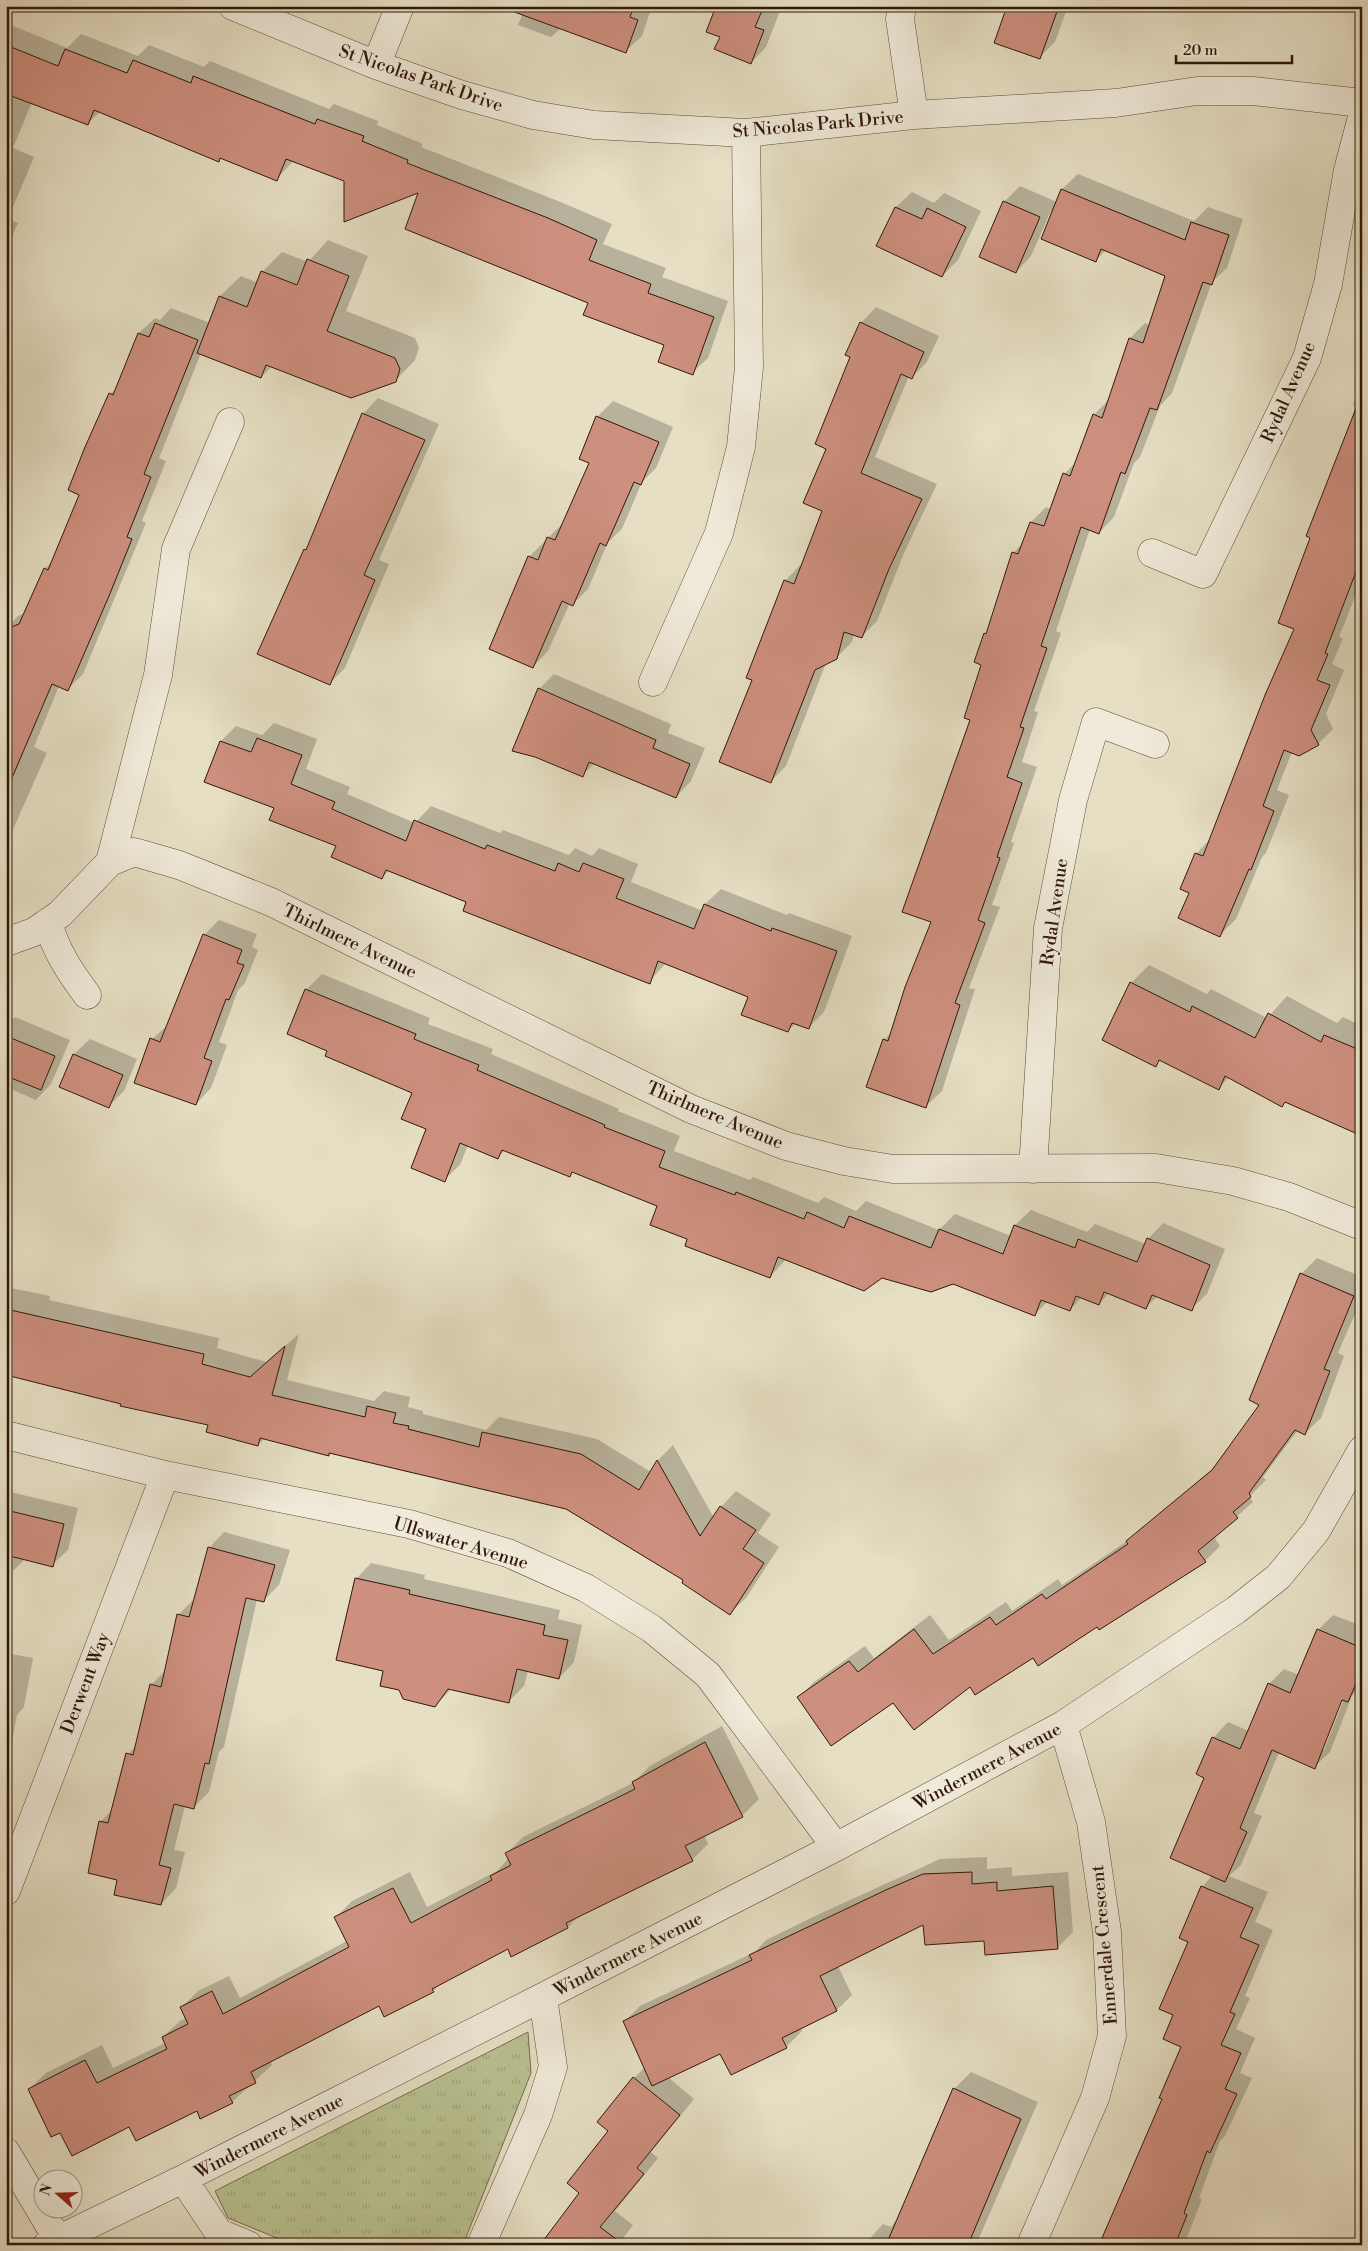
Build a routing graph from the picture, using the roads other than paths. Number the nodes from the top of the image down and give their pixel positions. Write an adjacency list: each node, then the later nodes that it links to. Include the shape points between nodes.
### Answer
1 (233, 6): 4 (street, St Nicolas Park Drive)
2 (400, 6): 4 (street)
3 (902, 6): 6 (street, via 900,19)
4 (376, 65): 8 (street, St Nicolas Park Drive, via 533,115 594,125)
5 (1362, 103): 6 (street, St Nicolas Park Drive, via 1253,90 1197,91 1116,103)
6 (914, 115): 8 (street, St Nicolas Park Drive)
7 (1362, 117): 10 (street, Rydal Avenue, via 1348,170 1328,284 1307,358 1203,574)
8 (746, 134): 11 (street, via 749,367 741,448 719,533)
9 (230, 422): 13 (street, Thirlmere Avenue, via 176,549 158,675)
10 (1152, 553)
11 (653, 682)
12 (1155, 744): 17 (street, Rydal Avenue, via 1096,722 1073,800 1048,928)
13 (110, 862): 14 (street, Thirlmere Avenue, via 60,914); 17 (street, Thirlmere Avenue, via 134,852 180,865 271,902 691,1109 786,1146 893,1169)
14 (48, 922): 15 (street, Thirlmere Avenue, via 34,932); 16 (street, via 53,941 67,968)
15 (6, 942)
16 (87, 995)
17 (1033, 1169): 18 (street, Thirlmere Avenue, via 1156,1168 1233,1181 1288,1197)
18 (1362, 1226)
19 (6, 1435): 21 (street, Ullswater Avenue)
20 (1362, 1450): 22 (street, Windermere Avenue, via 1316,1532 1278,1577 1236,1610)
21 (165, 1475): 23 (street, Ullswater Avenue, via 409,1524 508,1553 586,1588 652,1629 708,1675); 24 (street, Derwent Way)
22 (1063, 1725): 23 (street, Windermere Avenue); 31 (street, Ennerdale Crescent, via 1091,1822 1106,1932 1112,2036 1095,2098)
23 (836, 1847): 25 (street, Windermere Avenue)
24 (6, 1891)
25 (543, 1997): 27 (street, Windermere Avenue); 30 (street, Windermere Avenue, via 553,2067 538,2114)
26 (6, 2152): 28 (street)
27 (183, 2180): 28 (street, Windermere Avenue); 29 (street, Windermere Avenue, via 219,2234)
28 (53, 2242)
29 (248, 2245)
30 (481, 2245)
31 (1031, 2245)

